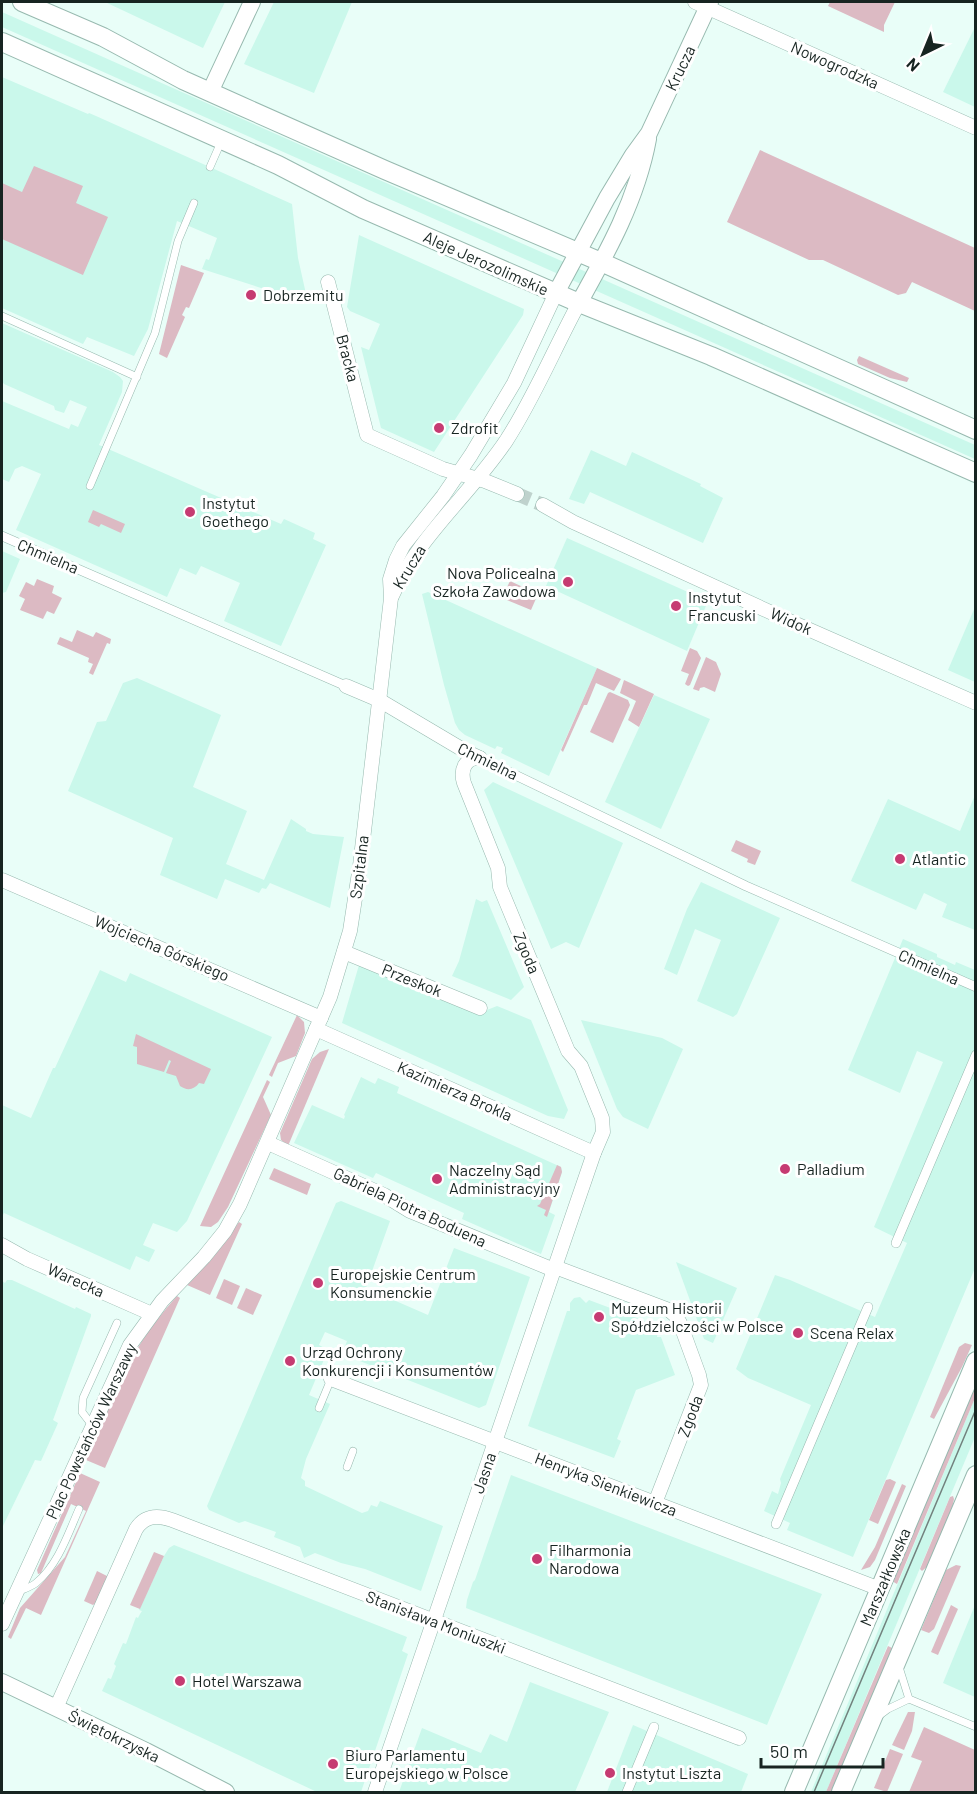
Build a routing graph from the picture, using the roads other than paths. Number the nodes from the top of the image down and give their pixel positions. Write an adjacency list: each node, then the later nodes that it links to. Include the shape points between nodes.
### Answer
1 (22, 2): 5 (main road, via 103,37)
2 (252, 2): 5 (street)
3 (704, 3): 6 (street, Nowogrodzka); 7 (street, Krucza)
4 (2, 42): 8 (main road, Aleje Jerozolimskie)
5 (210, 92): 11 (main road)
6 (975, 128)
7 (649, 134): 11 (street, Krucza); 12 (street, Krucza, via 628,208)
8 (222, 140): 9 (lane); 14 (main road, Aleje Jerozolimskie, via 363,209)
9 (210, 167)
10 (194, 203): 17 (lane, via 178,241 155,333)
11 (578, 252): 12 (main road); 14 (street, Krucza)
12 (601, 262): 15 (street, Krucza); 18 (main road)
13 (328, 282): 20 (street, Bracka, via 367,435)
14 (556, 293): 15 (main road, Aleje Jerozolimskie); 20 (street, Krucza, via 514,383)
15 (579, 303): 19 (main road, Aleje Jerozolimskie, via 711,356); 21 (street, Krucza, via 542,378)
16 (2, 316): 17 (lane)
17 (137, 377): 22 (lane)
18 (975, 430)
19 (975, 473)
20 (458, 474): 21 (street); 26 (street, Krucza, via 403,546 390,579)
21 (478, 479): 23 (street); 26 (street, Krucza, via 417,550)
22 (90, 486)
23 (517, 494)
24 (543, 505): 29 (street, Widok)
25 (2, 536): 27 (street, Chmielna)
26 (391, 598): 28 (street)
27 (346, 686): 28 (street, Chmielna)
28 (379, 700): 30 (street, Chmielna); 32 (street, Szpitalna, via 355,902)
29 (975, 703)
30 (480, 758): 33 (street, Chmielna, via 746,886); 38 (street, Zgoda, via 469,759 462,777 498,867 500,888 568,1051 581,1066 602,1118 603,1132)
31 (2, 880): 35 (street, Wojciecha Górskiego)
32 (344, 952): 34 (street, Przeskok); 35 (street, Szpitalna)
33 (975, 987)
34 (480, 1008)
35 (319, 1023): 37 (street, Plac Powstańców Warszawy); 38 (street, Kazimierza Brokla)
36 (975, 1055): 39 (street)
37 (268, 1143): 41 (street, Gabriela Piotra Boduena, via 384,1195 410,1211); 43 (street, Plac Powstańców Warszawy, via 225,1232)
38 (594, 1153): 41 (street, Jasna)
39 (896, 1243)
40 (3, 1246): 43 (street, Warecka)
41 (554, 1268): 49 (street, Jasna); 53 (street, Zgoda, via 669,1311 680,1323 701,1385)
42 (868, 1307): 55 (street)
43 (152, 1314): 48 (street, Plac Powstańców Warszawy, via 130,1345)
44 (117, 1323): 48 (lane, via 83,1398 82,1412)
45 (974, 1369): 56 (main road, Marszałkowska)
46 (331, 1379): 47 (lane); 49 (street, Henryka Sienkiewicza)
47 (319, 1408)
48 (92, 1425): 57 (street, Plac Powstańców Warszawy)
49 (495, 1442): 53 (street, Henryka Sienkiewicza); 58 (street, Jasna)
50 (353, 1451): 51 (lane)
51 (347, 1467)
52 (975, 1475): 60 (main road)
53 (656, 1503): 56 (street, Henryka Sienkiewicza)
54 (79, 1509): 57 (lane, via 48,1571 35,1584)
55 (776, 1524)
56 (880, 1590): 71 (main road, Marszałkowska)
57 (17, 1592): 59 (street, Plac Powstańców Warszawy)
58 (434, 1621): 63 (street, Stanisława Moniuszki, via 162,1517 150,1517 136,1529); 67 (street, Stanisława Moniuszki); 69 (street, Jasna)
59 (2, 1624)
60 (899, 1657): 62 (lane); 66 (main road)
61 (2, 1682): 63 (street, Świętokrzyska)
62 (909, 1699): 65 (lane); 66 (lane, via 881,1714)
63 (56, 1708): 68 (street, Świętokrzyska)
64 (654, 1727): 70 (street)
65 (975, 1727)
66 (868, 1729): 72 (main road)
67 (739, 1738)
68 (226, 1792)
69 (375, 1792)
70 (627, 1792)
71 (794, 1792)
72 (841, 1792)

